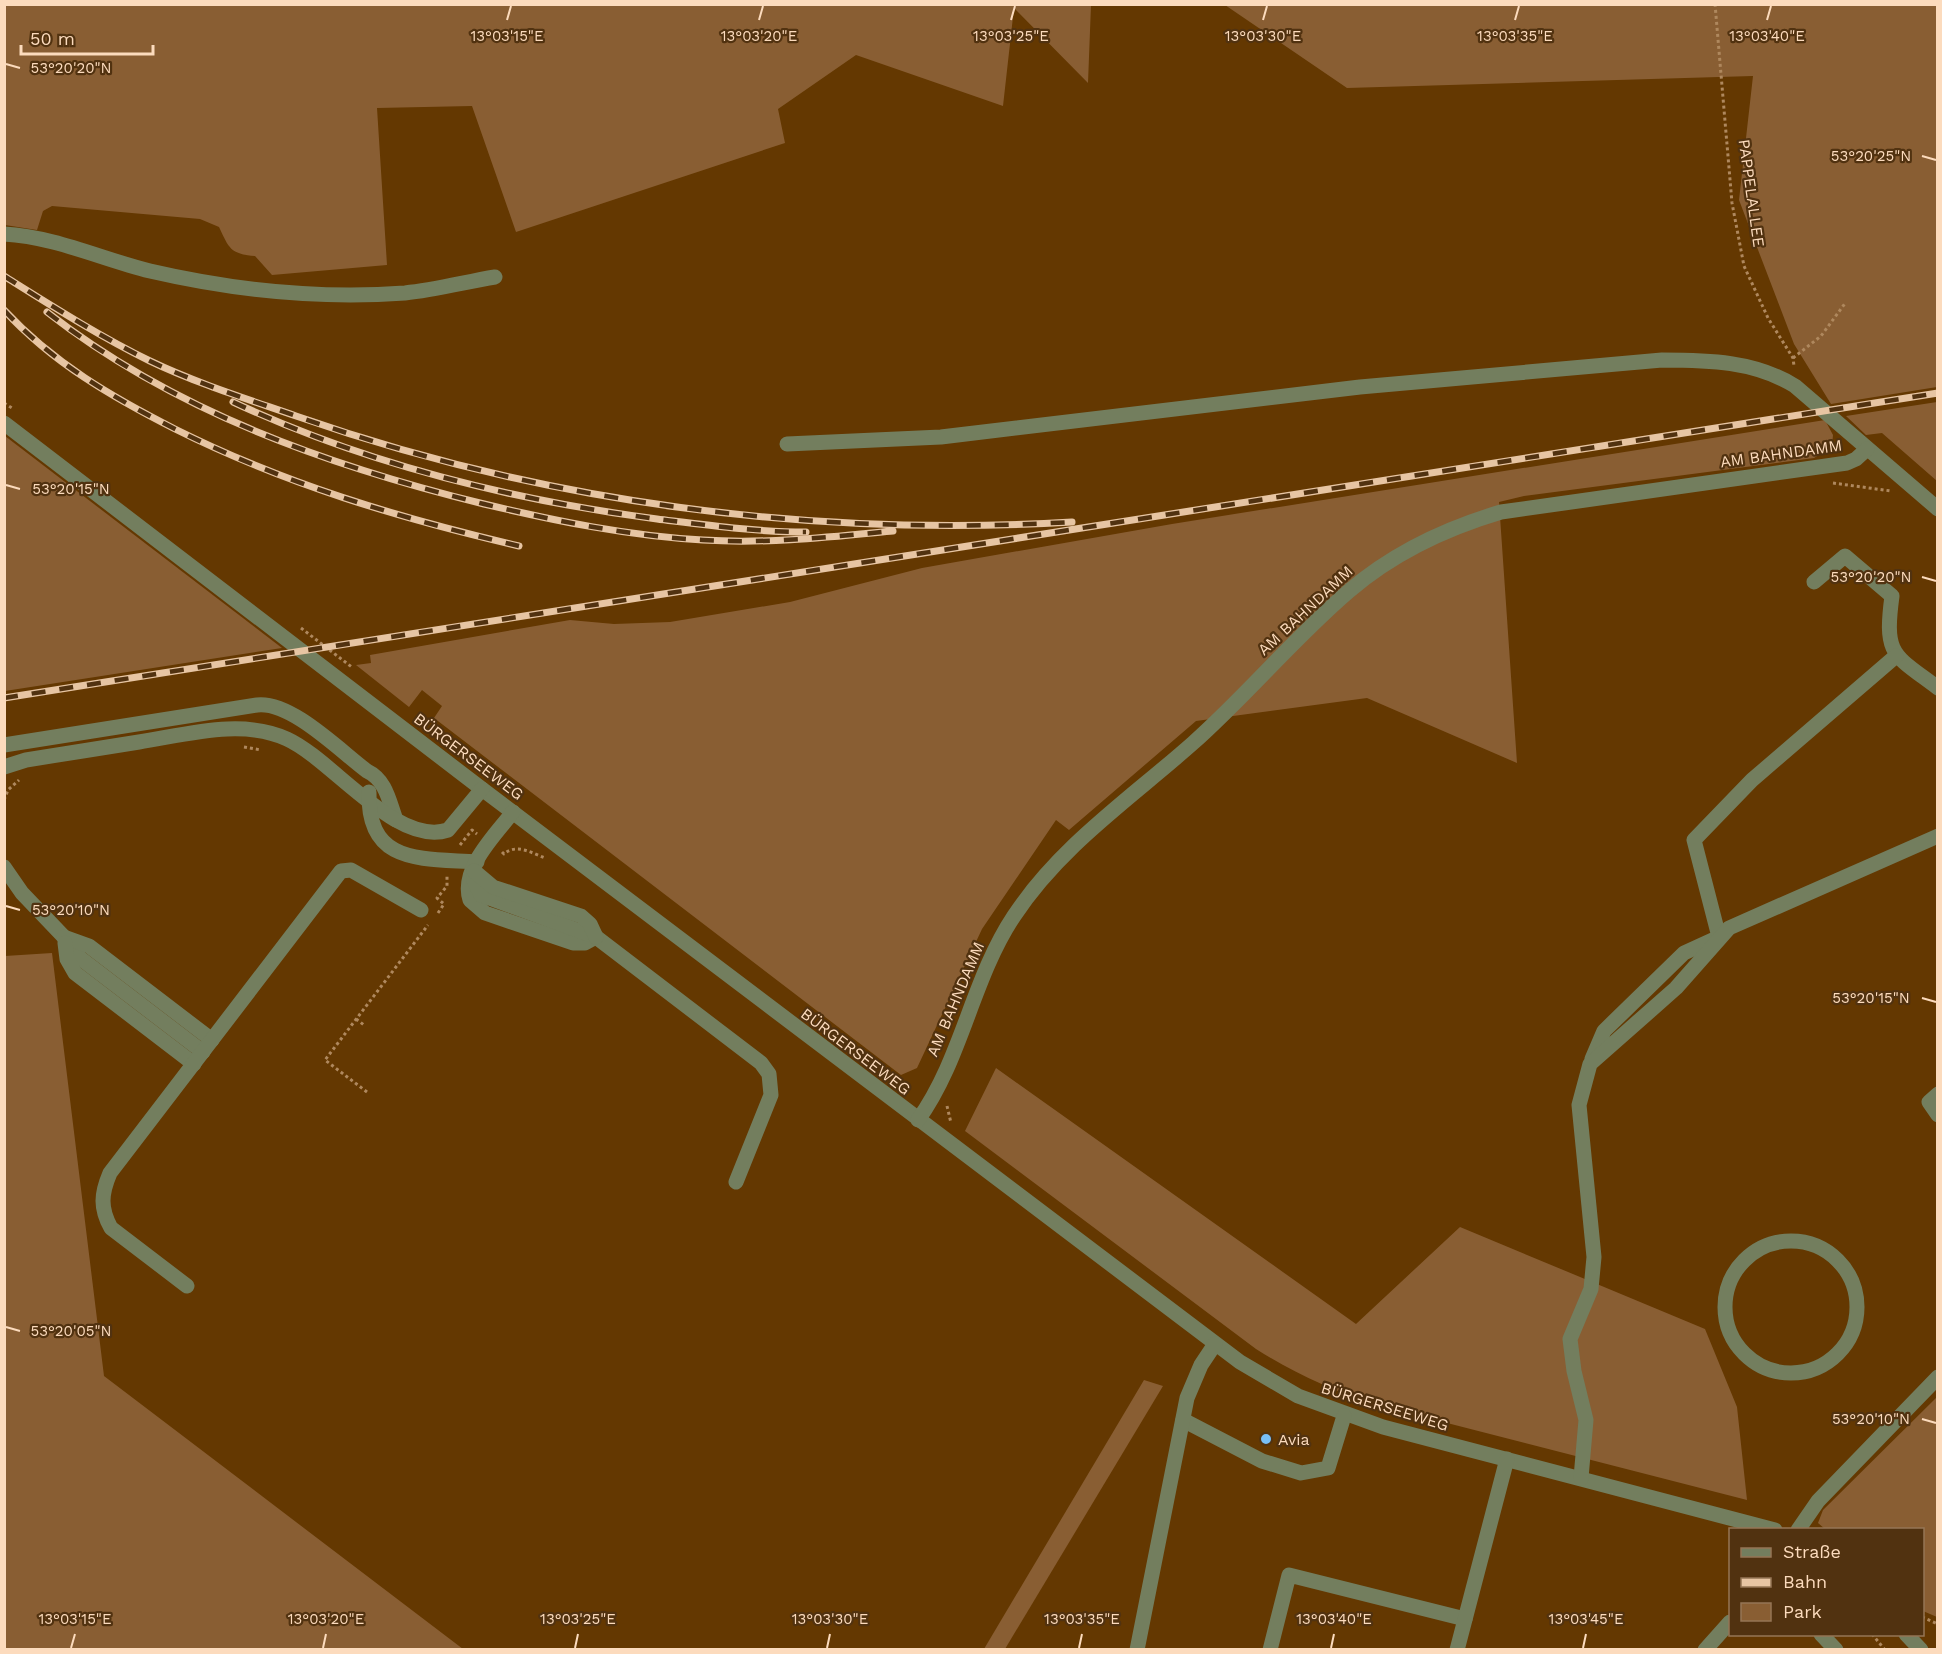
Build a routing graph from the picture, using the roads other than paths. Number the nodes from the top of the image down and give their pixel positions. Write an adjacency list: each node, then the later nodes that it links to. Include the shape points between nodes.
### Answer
1 (4, 234): 2 (street, via 61,243 199,282 276,290 354,295 407,293)
2 (495, 277)
3 (4, 423): 13 (street, BÜRGERSEEWEG)
4 (787, 444): 5 (street, via 941,437 1360,387 1662,360 1710,360 1770,373 1795,386)
5 (1867, 449): 6 (street, AM BAHNDAMM); 26 (street, AM BAHNDAMM, via 1847,463 1501,512 1454,528 1374,572 1327,611 1195,742 1084,836 1040,881 991,956 937,1091)
6 (1938, 509)
7 (1814, 582): 8 (street, via 1845,556 1892,597 1887,632)
8 (1896, 656): 9 (street); 22 (street, via 1752,780 1694,840)
9 (1938, 688)
10 (4, 745): 12 (street, via 266,704 285,710)
11 (4, 767): 14 (street, via 26,760 213,731 256,730 287,738 304,748)
12 (367, 771): 14 (street); 16 (street, via 382,782)
13 (482, 789): 15 (street, BÜRGERSEEWEG); 16 (street, via 448,830 426,833)
14 (369, 799): 16 (street); 19 (street, via 373,828 384,844 444,868)
15 (513, 812): 19 (street); 26 (street, BÜRGERSEEWEG)
16 (396, 820)
17 (1938, 836): 22 (street, via 1729,928)
18 (4, 867): 23 (street, via 80,958)
19 (475, 867): 21 (street, via 493,887 581,916); 21 (street, via 467,891 476,908 573,943 585,943)
20 (421, 910): 23 (street, via 345,869)
21 (596, 937): 27 (street, via 760,1063 768,1074 771,1084 767,1109)
22 (1719, 937): 35 (street, via 1676,988 1590,1064 1579,1106 1594,1257 1591,1289 1569,1339 1586,1420)
23 (203, 1052): 28 (street, via 110,1173 101,1202 111,1228)
24 (1938, 1094): 25 (street, via 1929,1102)
25 (1938, 1115)
26 (918, 1120): 29 (street, BÜRGERSEEWEG)
27 (736, 1182)
28 (187, 1286)
29 (1215, 1344): 32 (street, BÜRGERSEEWEG, via 1268,1380); 33 (street, via 1187,1398)
30 (1740, 1350): 30 (street, via 1757,1364 1778,1372 1800,1373 1821,1366 1839,1353 1851,1336 1857,1292 1834,1255 1814,1244 1793,1240 1771,1243 1751,1253 1736,1268 1727,1288 1724,1310 1729,1331)
31 (1938, 1377): 37 (street, via 1818,1501)
32 (1344, 1416): 33 (street, via 1328,1468 1301,1473 1262,1461); 34 (street, BÜRGERSEEWEG)
33 (1183, 1420): 42 (street)
34 (1507, 1459): 35 (street, BÜRGERSEEWEG); 38 (street)
35 (1581, 1478): 36 (street, BÜRGERSEEWEG)
36 (1759, 1527)
37 (1799, 1528)
38 (1465, 1619): 43 (street, via 1289,1575); 44 (street)
39 (1729, 1624): 45 (street)
40 (1822, 1636): 46 (street)
41 (1907, 1636): 47 (street)
42 (1137, 1650)
43 (1270, 1650)
44 (1457, 1650)
45 (1705, 1650)
46 (1836, 1650)
47 (1921, 1650)

